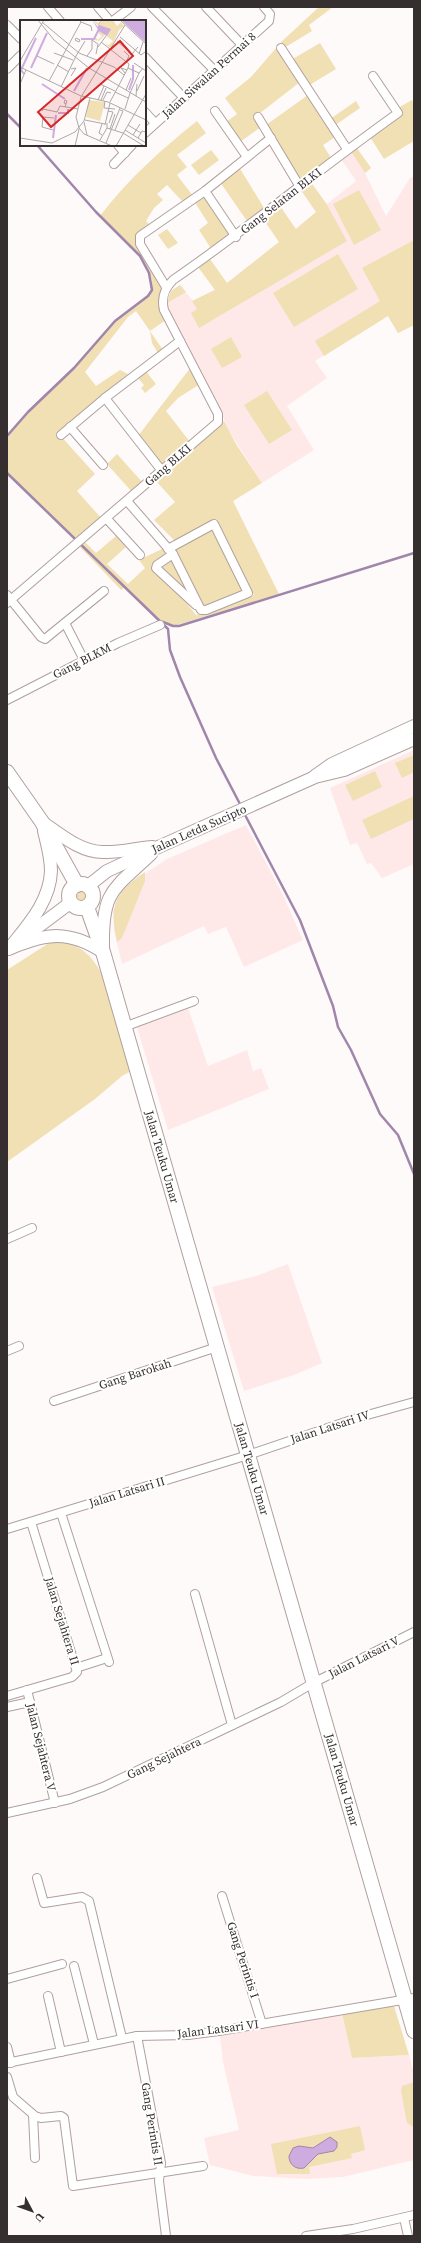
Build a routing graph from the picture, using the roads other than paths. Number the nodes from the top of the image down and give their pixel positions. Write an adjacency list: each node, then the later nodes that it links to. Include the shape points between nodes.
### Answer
1 (48, 7): 7 (street)
2 (98, 7): 8 (street)
3 (131, 7): 9 (street)
4 (152, 7): 17 (street)
5 (206, 7): 12 (street)
6 (264, 7): 12 (street, Jalan Siwalan Permai 8, via 271,17 269,21)
7 (59, 20)
8 (109, 20)
9 (114, 20)
10 (7, 24): 11 (street)
11 (20, 38)
12 (242, 45): 17 (street, Jalan Siwalan Permai 8)
13 (281, 48): 28 (street)
14 (20, 56): 16 (street)
15 (146, 59): 19 (street)
16 (7, 69)
17 (214, 70): 19 (street, Jalan Siwalan Permai 8)
18 (374, 76): 28 (street, Gang Selatan BLKI, via 398,113)
19 (184, 98): 23 (street, Jalan Siwalan Permai 8)
20 (215, 111): 30 (street)
21 (146, 113): 23 (street)
22 (258, 116): 25 (street)
23 (155, 124): 24 (street, Jalan Siwalan Permai 8)
24 (146, 132)
25 (272, 138): 30 (street); 32 (street)
26 (119, 146): 29 (street)
27 (131, 146): 29 (street)
28 (347, 149): 32 (street, Gang Selatan BLKI)
29 (125, 153): 31 (street)
30 (247, 157): 33 (street)
31 (114, 164)
32 (300, 187): 34 (street, Gang Selatan BLKI)
33 (205, 191): 34 (street); 35 (street, via 139,238)
34 (236, 237): 35 (street, Gang Selatan BLKI, via 173,280)
35 (166, 288): 36 (street, Gang BLKI, via 163,306)
36 (180, 341): 37 (street); 41 (street, Gang BLKI, via 219,418)
37 (105, 398): 38 (street); 41 (street)
38 (70, 427): 39 (street); 40 (street)
39 (61, 435)
40 (103, 465)
41 (162, 471): 42 (street, Gang BLKI)
42 (127, 501): 43 (street, Gang BLKI); 44 (street)
43 (107, 519): 45 (street); 47 (street, Gang BLKI)
44 (171, 552): 48 (street); 48 (street, via 156,568); 48 (street, via 211,525 217,527 248,593 206,610)
45 (140, 555)
46 (104, 592): 49 (street)
47 (8, 599): 49 (street, via 42,638 47,638)
48 (200, 609)
49 (65, 623): 51 (street)
50 (160, 625): 51 (street, Gang BLKM)
51 (84, 660): 52 (street, Gang BLKM)
52 (7, 700)
53 (414, 726): 56 (main road, Jalan Letda Sucipto, via 332,764)
54 (414, 739): 56 (main road, Jalan Letda Sucipto, via 344,770)
55 (7, 772): 57 (highway)
56 (315, 777): 58 (main road, Jalan Letda Sucipto)
57 (42, 822): 58 (main road, via 78,845 95,852); 59 (highway); 62 (main road, via 50,859 51,875 48,889 38,910)
58 (160, 846): 59 (main road, Jalan Letda Sucipto, via 107,870); 63 (main road, via 112,890 104,919)
59 (82, 885): 60 (highway, via 69,892); 61 (highway, via 93,897)
60 (70, 903): 61 (highway, via 80,909); 62 (main road)
61 (87, 907): 63 (highway, Jalan Teuku Umar)
62 (8, 950): 63 (main road, via 49,935 80,939)
63 (103, 952): 65 (highway, Jalan Teuku Umar)
64 (194, 1001): 65 (street)
65 (124, 1026): 69 (highway, Jalan Teuku Umar)
66 (32, 1228): 67 (street)
67 (7, 1239)
68 (19, 1346): 70 (street)
69 (217, 1347): 71 (street, Gang Barokah); 73 (highway, Jalan Teuku Umar)
70 (7, 1351)
71 (54, 1401)
72 (414, 1402): 73 (street, Jalan Latsari IV, via 360,1417)
73 (248, 1455): 74 (street, Jalan Latsari II); 80 (highway, Jalan Teuku Umar)
74 (61, 1513): 75 (street, Jalan Latsari II); 79 (street, via 108,1660)
75 (32, 1522): 76 (street, Jalan Latsari II); 79 (street, Jalan Sejahtera II)
76 (7, 1529)
77 (196, 1594): 85 (street)
78 (414, 1632): 80 (street, Jalan Latsari V)
79 (76, 1668): 81 (street, Jalan Sejahtera II, via 74,1676)
80 (313, 1682): 85 (street, Gang Sejahtera, via 281,1702); 94 (highway, Jalan Teuku Umar)
81 (27, 1690): 82 (street, Jalan Sejahtera II); 83 (street, Jalan Sejahtera V)
82 (7, 1696)
83 (30, 1702): 84 (street); 86 (street, Jalan Sejahtera V)
84 (7, 1707)
85 (232, 1726): 86 (street, Gang Sejahtera, via 103,1788)
86 (55, 1803): 87 (street, Gang Sejahtera)
87 (7, 1813)
88 (37, 1878): 98 (street, via 44,1903 82,1897 90,1902)
89 (222, 1896): 95 (street, Gang Perintis I)
90 (62, 1964): 92 (street)
91 (74, 1966): 99 (street)
92 (7, 1979)
93 (48, 1996): 101 (street)
94 (410, 1999): 95 (street, Jalan Latsari VI); 96 (highway, Jalan Teuku Umar)
95 (262, 2024): 97 (street, Jalan Latsari VI, via 197,2034)
96 (414, 2031)
97 (137, 2036): 98 (street, Jalan Latsari VI); 107 (street, Gang Perintis II, via 161,2163)
98 (122, 2038): 99 (street, Jalan Latsari VI)
99 (94, 2044): 101 (street, Jalan Latsari VI)
100 (7, 2047): 102 (street)
101 (61, 2052): 102 (street, Jalan Latsari VI)
102 (9, 2063)
103 (7, 2077): 104 (street, via 13,2097)
104 (33, 2115): 105 (street); 107 (street, via 41,2118 64,2118 73,2185)
105 (35, 2158)
106 (203, 2166): 107 (street)
107 (160, 2173): 111 (street, Gang Perintis II)
108 (414, 2215): 109 (street)
109 (404, 2218): 110 (street); 113 (street)
110 (353, 2232): 112 (street)
111 (166, 2236)
112 (306, 2236)
113 (408, 2236)

